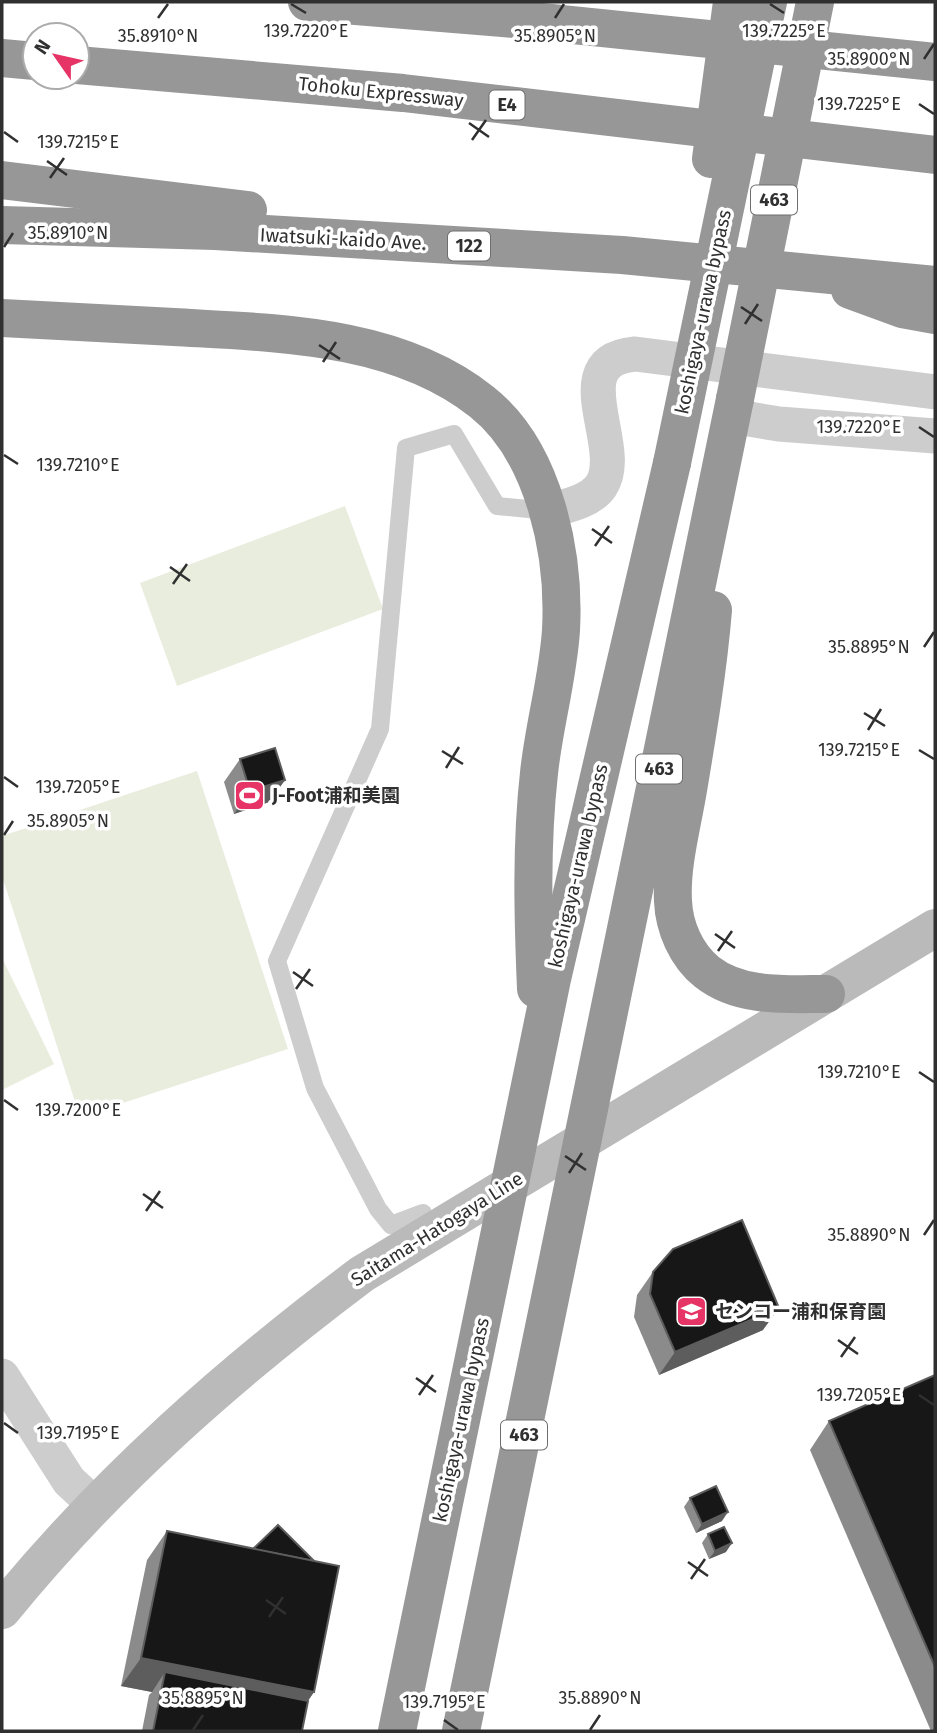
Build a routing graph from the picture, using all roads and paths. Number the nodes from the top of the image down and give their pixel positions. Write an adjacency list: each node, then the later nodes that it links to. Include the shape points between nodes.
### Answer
1 (307, 2): 7 (highway)
2 (732, 2): 20 (highway, bridge)
3 (768, 2): 20 (highway, koshigaya-urawa bypass / 463, bridge)
4 (814, 2): 18 (highway, 463, bridge)
5 (2, 58): 6 (highway)
6 (21, 60)
7 (935, 62)
8 (91, 66): 9 (highway, Tohoku Expressway / E4, via 403,93)
9 (935, 155)
10 (2, 180): 12 (highway)
11 (2, 225): 12 (highway, Iwatsuki-kaido Ave. / 122, via 215,231)
12 (622, 255): 13 (highway, Iwatsuki-kaido Ave. / 122)
13 (805, 272): 14 (highway, Iwatsuki-kaido Ave. / 122); 15 (highway, via 902,309)
14 (935, 285)
15 (935, 315)
16 (2, 318): 21 (highway, via 283,333 404,359 484,403 512,436)
17 (935, 392): 21 (street, via 635,354 619,356 599,376 607,475 600,489 589,496)
18 (733, 407): 19 (street, via 779,424); 23 (highway, via 707,680 673,902 680,936 707,972 733,986 765,993); 25 (highway, 463)
19 (935, 436)
20 (671, 463): 24 (highway, koshigaya-urawa bypass / 463)
21 (548, 511): 24 (highway, via 561,576 561,632 539,773 532,880); 27 (lane, via 497,506 454,433 406,448 380,729 277,961 315,1088 378,1209 391,1225)
22 (935, 928): 23 (main road, Saitama-Hatogaya Line)
23 (826, 994): 25 (main road, Saitama-Hatogaya Line)
24 (538, 1047): 26 (highway, koshigaya-urawa bypass / 463)
25 (584, 1139): 26 (main road, Saitama-Hatogaya Line); 32 (highway, 463)
26 (510, 1183): 29 (main road, Saitama-Hatogaya Line, via 362,1273 281,1335 202,1401); 31 (highway, koshigaya-urawa bypass / 463)
27 (423, 1213)
28 (2, 1376): 29 (street, via 69,1481)
29 (94, 1504): 30 (main road, Saitama-Hatogaya Line)
30 (2, 1609)
31 (397, 1731)
32 (461, 1731)

